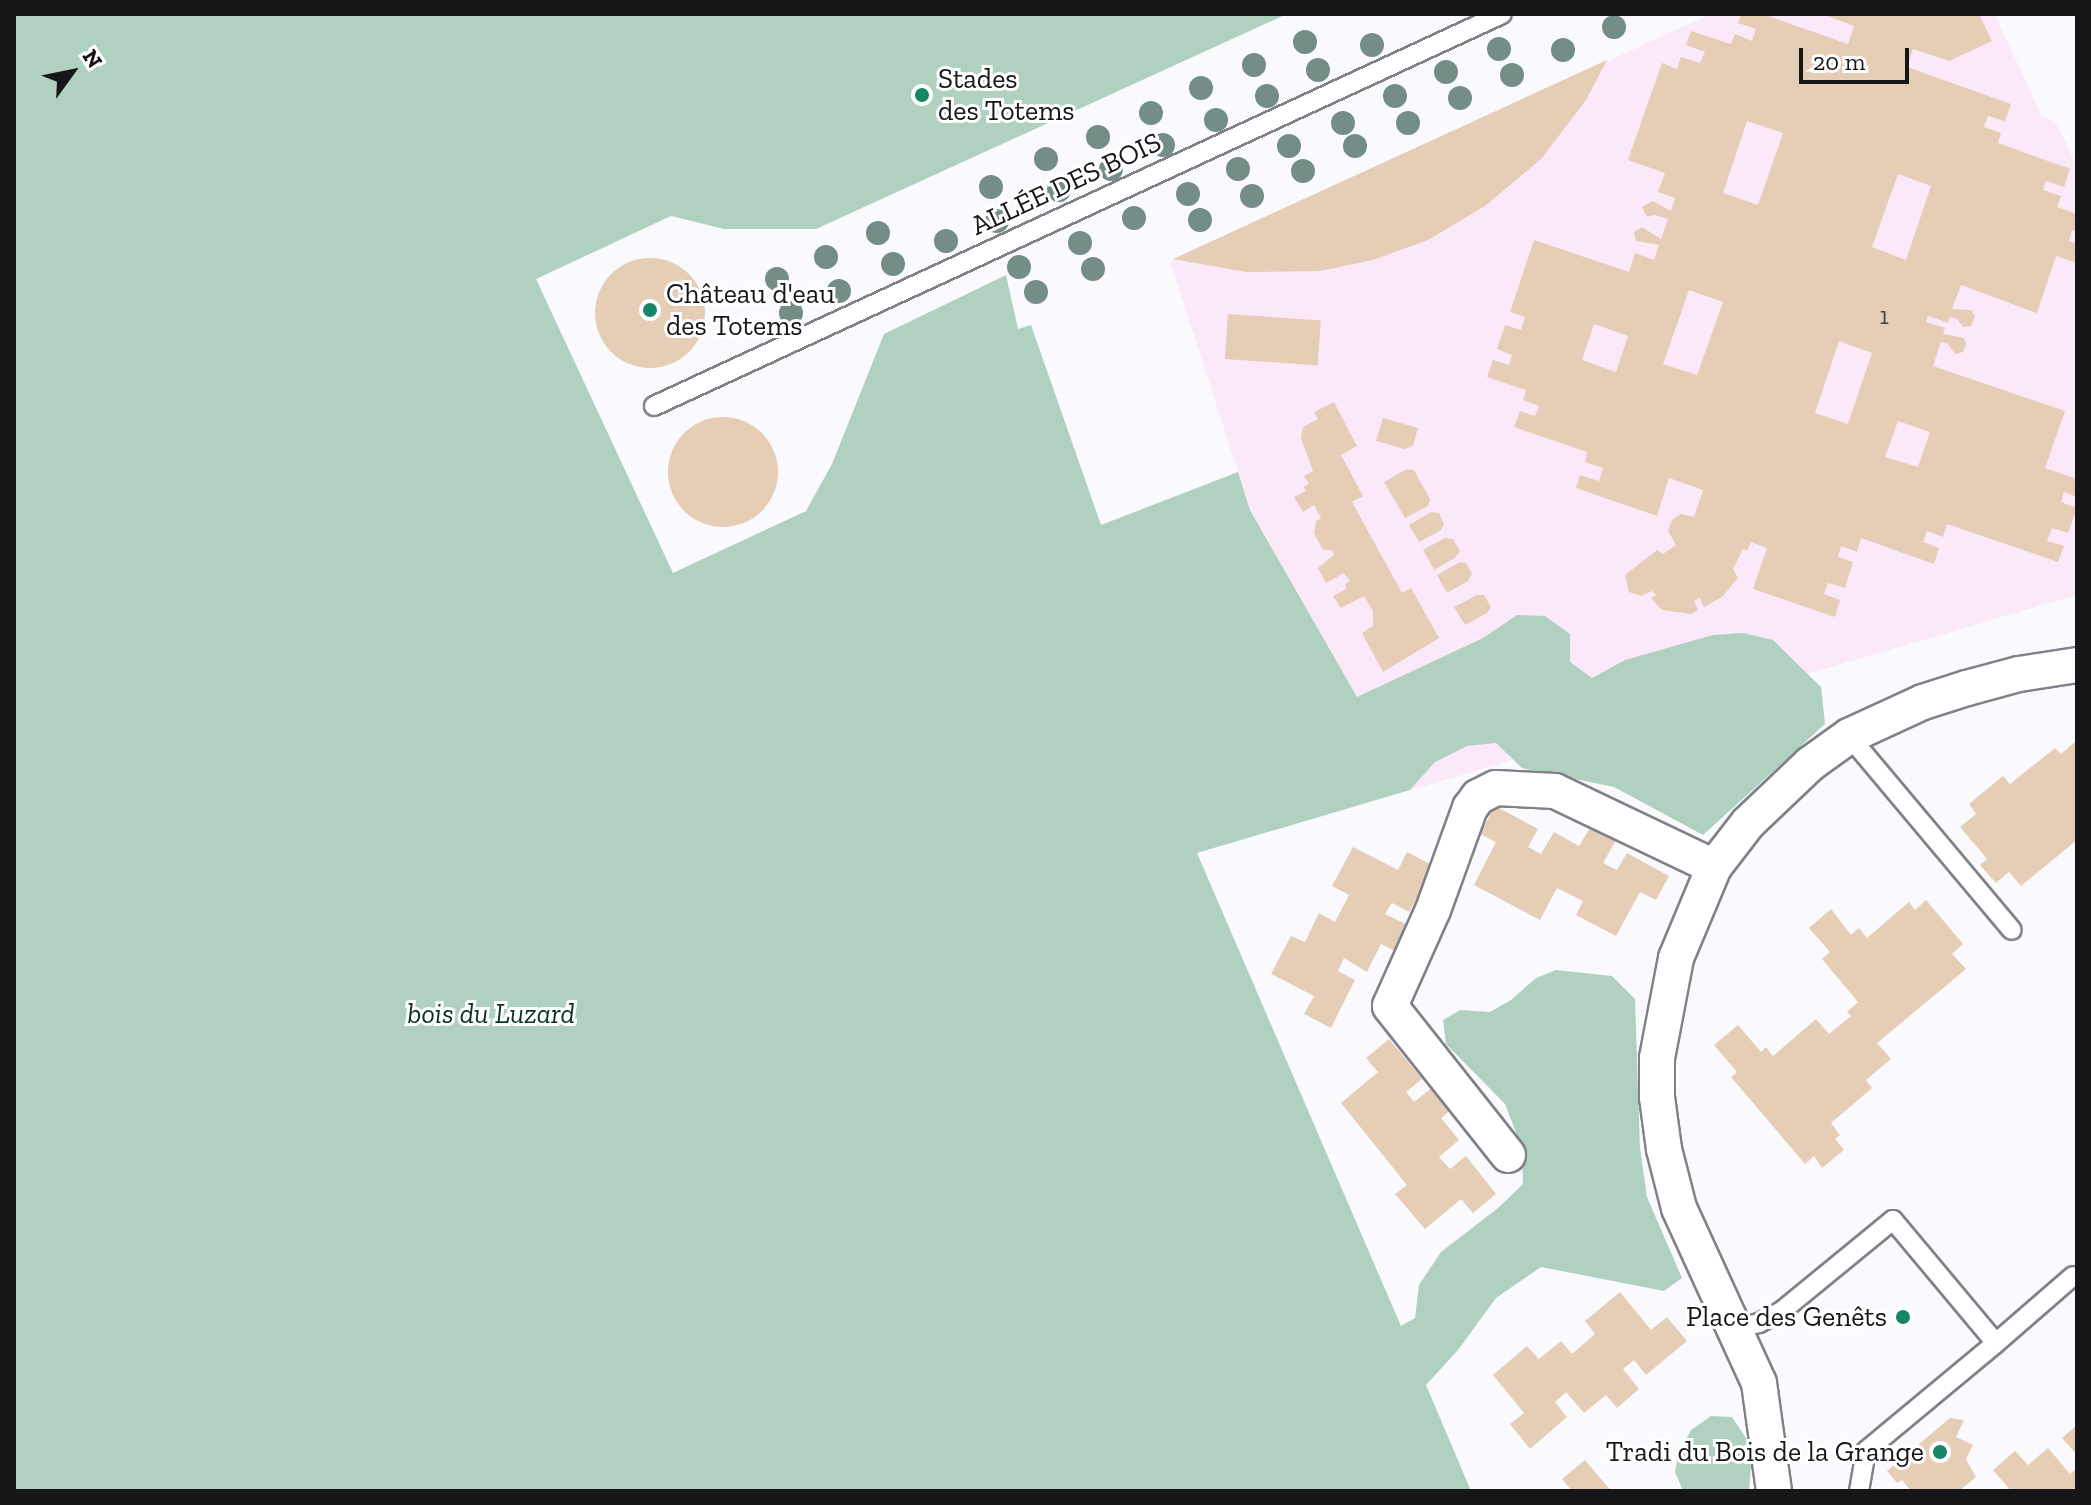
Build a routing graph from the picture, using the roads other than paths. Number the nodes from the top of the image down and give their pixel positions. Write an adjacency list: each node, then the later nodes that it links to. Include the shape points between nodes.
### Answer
1 (1502, 14): 2 (lane, ALLÉE DES BOIS)
2 (654, 406)
3 (2077, 665): 4 (street, via 1967,688)
4 (1849, 736): 5 (street, via 1779,792); 6 (lane)
5 (1714, 867): 7 (street, via 1555,791 1496,788 1470,808 1390,1006); 9 (street, via 1676,958 1657,1058 1657,1097 1679,1208)
6 (2012, 930)
7 (1508, 1155)
8 (2073, 1276): 10 (lane)
9 (1733, 1329): 10 (lane, via 1783,1310 1893,1220); 11 (street, via 1759,1383)
10 (1996, 1343): 12 (lane, via 1866,1451)
11 (1774, 1491)
12 (1859, 1491)

